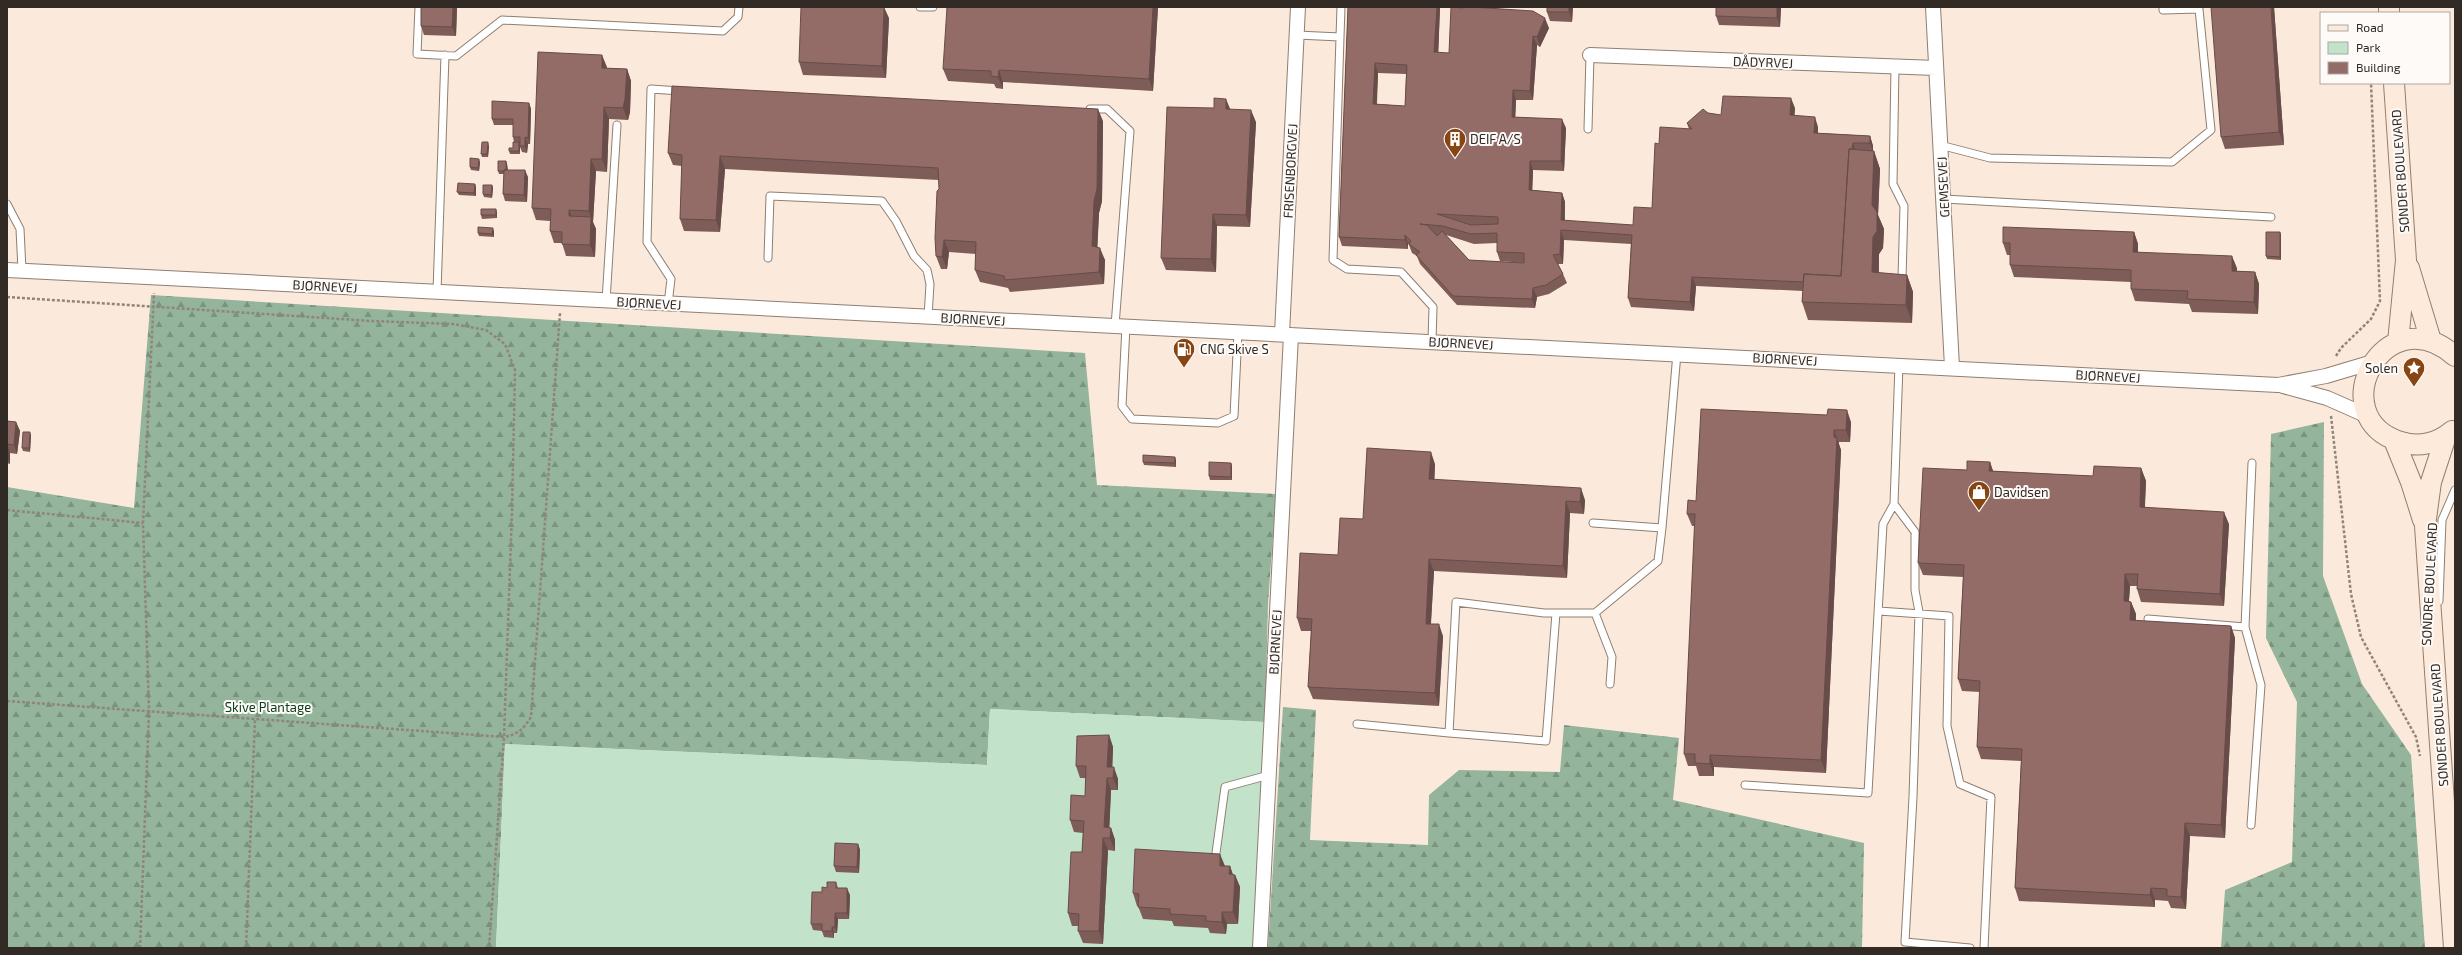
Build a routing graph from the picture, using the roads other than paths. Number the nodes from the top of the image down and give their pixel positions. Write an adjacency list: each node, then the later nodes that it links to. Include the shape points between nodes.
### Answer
1 (419, 7): 11 (lane, via 417,54)
2 (739, 7): 11 (lane, via 738,17 723,31 502,20 456,56)
3 (920, 7): 4 (lane)
4 (933, 7)
5 (1298, 7): 9 (street, FRISENBORGVEJ)
6 (1342, 7): 10 (lane)
7 (1933, 7): 14 (street, GEMSEVEJ)
8 (2163, 7): 20 (lane, via 2163,10 2200,9 2211,130 2172,162 1990,158)
9 (1297, 35): 10 (lane); 35 (street, FRISENBORGVEJ)
10 (1340, 37): 36 (lane, via 1333,260 1347,269 1401,272 1433,307)
11 (445, 55): 29 (lane)
12 (1590, 55): 13 (street, DÅDYRVEJ); 19 (lane)
13 (1895, 67): 14 (street, DÅDYRVEJ); 28 (lane, via 1893,184 1904,206)
14 (1936, 68): 20 (street, GEMSEVEJ)
15 (2394, 84): 25 (main road, SØNDER BOULEVARD)
16 (690, 91): 31 (lane, via 651,89 647,242 671,279)
17 (1083, 108): 33 (lane, via 1107,109 1130,131)
18 (617, 125): 30 (lane)
19 (1588, 130)
20 (1940, 145): 21 (street, GEMSEVEJ)
21 (1944, 199): 23 (lane); 43 (street, GEMSEVEJ)
22 (7, 204): 27 (lane, via 20,229)
23 (2271, 217)
24 (768, 258): 32 (lane, via 770,196 882,201 896,221 914,256 927,270 930,284)
25 (2406, 260): 37 (main road, SØNDER BOULEVARD); 38 (main road, SØNDER BOULEVARD)
26 (7, 270): 27 (street, BJØRNEVEJ)
27 (22, 270): 29 (street, BJØRNEVEJ)
28 (1902, 278)
29 (437, 292): 30 (street, BJØRNEVEJ)
30 (606, 301): 31 (street, BJØRNEVEJ)
31 (668, 304): 32 (street, BJØRNEVEJ)
32 (928, 317): 33 (street, BJØRNEVEJ)
33 (1121, 326): 34 (street, BJØRNEVEJ); 34 (lane, via 1122,406 1132,419 1148,420 1218,423 1234,416)
34 (1238, 332): 35 (street, BJØRNEVEJ)
35 (1287, 335): 36 (street, BJØRNEVEJ); 64 (street, BJØRNEVEJ)
36 (1432, 341): 39 (street, BJØRNEVEJ)
37 (2431, 341): 38 (main road, via 2414,339); 40 (main road)
38 (2398, 342): 41 (main road, via 2384,350)
39 (1677, 353): 42 (street, BJØRNEVEJ); 53 (lane)
40 (2454, 353)
41 (2373, 362): 44 (street, BJØRNEVEJ, via 2332,374); 45 (main road, via 2366,375 2363,389 2364,404)
42 (1899, 365): 43 (street, BJØRNEVEJ); 50 (lane)
43 (1952, 367): 44 (street, BJØRNEVEJ)
44 (2278, 385): 45 (street, BJØRNEVEJ, via 2329,399)
45 (2370, 417): 47 (main road, via 2380,430)
46 (2451, 432): 47 (main road, via 2434,442 2421,445); 52 (main road, SØNDER BOULEVARD, via 2431,482)
47 (2394, 440): 52 (main road, SØNDER BOULEVARD)
48 (2252, 464): 59 (lane)
49 (2455, 490): 60 (lane, SØNDRE BOULEVARD, via 2442,520)
50 (1894, 504): 54 (lane, via 1884,524); 55 (lane, via 1915,532 1915,590)
51 (1593, 523): 53 (lane)
52 (2425, 526): 60 (main road, SØNDER BOULEVARD)
53 (1662, 528): 57 (lane, via 1658,561)
54 (1879, 611): 55 (lane); 65 (lane, via 1868,793)
55 (1919, 612): 69 (lane, via 1905,942); 70 (lane, via 1949,616 1947,726 1960,784 1991,797)
56 (1556, 613): 57 (lane); 63 (lane, via 1546,741); 63 (lane, via 1456,602)
57 (1594, 614): 61 (lane, via 1612,658)
58 (2148, 619): 59 (lane)
59 (2245, 627): 66 (lane, via 2261,685)
60 (2436, 682): 71 (main road, SØNDER BOULEVARD)
61 (1610, 684)
62 (1357, 724): 63 (lane)
63 (1449, 733)
64 (1269, 775): 67 (lane, via 1225,788); 68 (street, BJØRNEVEJ)
65 (1745, 785)
66 (2251, 825)
67 (1216, 853)
68 (1260, 948)
69 (1970, 948)
70 (1984, 948)
71 (2454, 948)

